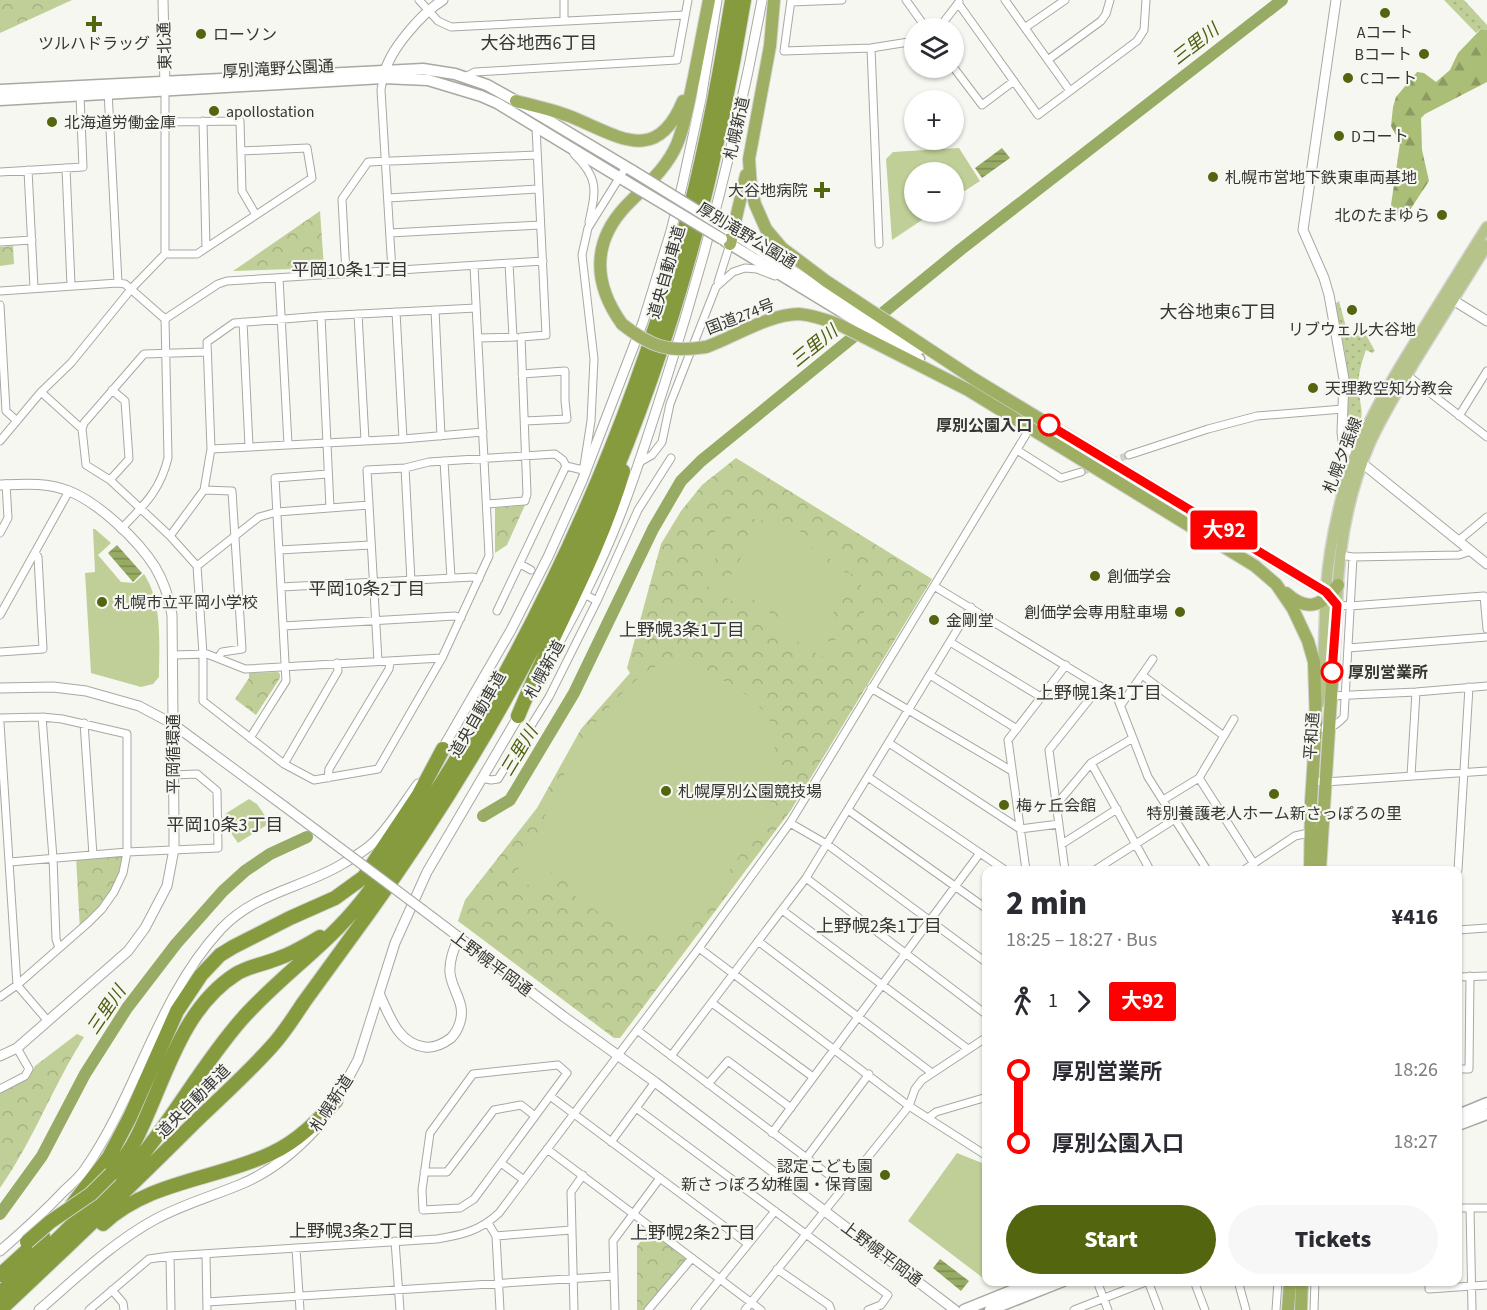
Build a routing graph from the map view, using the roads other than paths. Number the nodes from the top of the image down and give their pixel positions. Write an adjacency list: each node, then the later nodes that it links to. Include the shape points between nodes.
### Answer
1 (163, 0): 35 (street, 東北通)
2 (419, 0): 21 (street)
3 (442, 0): 21 (street)
4 (564, 0): 25 (street)
5 (688, 0): 22 (street)
6 (709, 0): 30 (highway, 国道274号)
7 (717, 0): 138 (street, via 701,99 671,231 642,322)
8 (732, 0): 265 (highway, 道央自動車道, via 711,115 682,238 634,388 599,477 570,546 501,682 442,784)
9 (744, 0): 106 (highway, 道央自動車道, via 702,206)
10 (762, 0): 131 (street, 札幌新道, via 748,79 706,251)
11 (774, 0): 48 (highway, 国道274号, via 770,46)
12 (842, 0): 19 (street)
13 (906, 0): 23 (street)
14 (1005, 0): 26 (street)
15 (1065, 0): 26 (street)
16 (1110, 0): 29 (street, via 1101,21)
17 (1146, 0): 38 (street, via 1143,30 1137,41)
18 (1336, 0): 107 (street, via 1303,230 1329,295 1344,379)
19 (791, 1): 28 (street, via 784,51)
20 (959, 2): 24 (street); 34 (street)
21 (428, 11): 25 (street, via 451,27); 31 (street, via 414,24)
22 (686, 15): 25 (street); 32 (street, via 677,60 475,72)
23 (919, 18)
24 (947, 18)
25 (564, 20)
26 (1026, 27): 29 (street)
27 (904, 43): 28 (street)
28 (871, 48): 64 (street)
29 (1048, 59): 38 (street)
30 (695, 70): 41 (highway, via 676,117 666,131 647,140 616,137 571,117); 96 (highway, 国道274号, bridge, via 683,127 672,153 657,175 618,215 600,252 601,284 622,324 654,345 685,350 706,347 765,322 799,314)
31 (384, 74): 32 (main road, 厚別滝野公園通, via 423,69); 35 (main road, 厚別滝野公園通); 44 (main road, 厚別滝野公園通, via 465,90 497,103); 49 (street, via 381,90)
32 (465, 77): 41 (main road, 厚別滝野公園通)
33 (962, 78): 34 (street, via 982,105)
34 (1014, 81): 38 (street, via 1038,115)
35 (165, 86): 37 (main road, 厚別滝野公園通); 42 (street)
36 (0, 90): 37 (main road, 厚別滝野公園通)
37 (108, 90): 39 (main road, 厚別滝野公園通); 74 (street)
38 (1070, 91)
39 (80, 96): 40 (main road, 厚別滝野公園通); 50 (street, via 83,167)
40 (0, 100)
41 (516, 100): 53 (main road, 厚別滝野公園通)
42 (165, 122): 43 (street); 67 (street)
43 (203, 122): 46 (street, via 240,121); 66 (street)
44 (536, 127): 45 (main road, 厚別滝野公園通); 47 (street)
45 (557, 140): 53 (main road, 厚別滝野公園通); 59 (street, via 591,173 594,200)
46 (241, 151): 56 (street, via 242,191); 56 (street, via 307,148 312,178)
47 (536, 155): 49 (street); 54 (street)
48 (749, 159): 61 (highway); 84 (highway, 国道274号, via 755,204 773,239)
49 (386, 161): 55 (street); 72 (street, via 368,162 342,199)
50 (66, 168): 51 (street); 75 (street)
51 (28, 170): 52 (street); 62 (street)
52 (0, 172)
53 (626, 174): 59 (street); 61 (main road, 厚別滝野公園通, bridge)
54 (538, 189): 55 (street); 57 (street)
55 (388, 198): 60 (street)
56 (256, 214): 66 (street)
57 (540, 225): 60 (street); 68 (street)
58 (1487, 227): 81 (main road, 札幌夕張線)
59 (588, 228): 134 (street, via 582,255 594,359 591,421)
60 (390, 233): 71 (street)
61 (728, 236): 76 (main road, 厚別滝野公園通); 77 (street); 84 (main road, 厚別滝野公園通)
62 (32, 240): 63 (street); 78 (street)
63 (0, 242)
64 (879, 244)
65 (1487, 245): 81 (main road, 札幌夕張線)
66 (206, 248): 67 (street, via 197,254)
67 (165, 254): 79 (street)
68 (543, 261): 69 (street); 94 (street, via 546,335)
69 (509, 264): 70 (street); 94 (street)
70 (474, 266): 71 (street); 83 (street)
71 (392, 271): 72 (street)
72 (346, 274): 73 (street)
73 (279, 278): 89 (street, via 218,284); 90 (street)
74 (118, 283): 75 (street); 79 (street)
75 (71, 285): 78 (street)
76 (797, 285): 77 (street, via 745,268 733,272); 84 (main road, 厚別滝野公園通)
77 (716, 287): 131 (street, via 670,404 662,442 652,455)
78 (34, 288): 80 (street)
79 (132, 288): 89 (street); 105 (street, via 71,363)
80 (0, 291)
81 (1449, 297): 91 (street); 101 (main road, 札幌夕張線); 129 (main road, 札幌夕張線, via 1398,369 1372,418)
82 (0, 305): 93 (street)
83 (476, 308): 85 (street); 95 (street)
84 (853, 309): 96 (highway, 国道274号); 96 (main road, 厚別滝野公園通)
85 (435, 310): 86 (street); 115 (street)
86 (396, 312): 87 (street); 117 (street)
87 (358, 314): 88 (street); 118 (street)
88 (321, 316): 90 (street); 120 (street)
89 (165, 319): 98 (street)
90 (281, 319): 92 (street); 121 (street)
91 (1487, 321)
92 (243, 322): 97 (street, via 234,323 207,342); 122 (street)
93 (1, 330): 99 (street)
94 (517, 337): 95 (street); 100 (street)
95 (478, 338): 114 (street)
96 (903, 345): 103 (highway, 国道274号); 103 (highway, 国道274号)
97 (207, 352): 98 (street); 123 (street)
98 (166, 355): 104 (street, via 144,354); 144 (street, via 168,458 163,478)
99 (2, 372): 108 (street)
100 (522, 374): 111 (street); 111 (street, via 565,371 567,419)
101 (1407, 375): 109 (street); 129 (main road, 札幌夕張線)
102 (1486, 375): 109 (street)
103 (971, 385): 112 (highway); 172 (highway)
104 (112, 390): 113 (street); 137 (street, via 125,401 129,459)
105 (40, 392): 110 (street); 113 (street)
106 (645, 394): 208 (highway, via 611,511); 373 (highway, 道央自動車道, via 579,554 522,669 452,789 392,880 272,1046)
107 (1343, 409): 125 (street, via 1257,416); 129 (street, via 1343,441)
108 (3, 411): 110 (street)
109 (1459, 416): 116 (street)
110 (17, 421): 119 (street)
111 (525, 421): 126 (street)
112 (1030, 428): 124 (street); 167 (highway, via 1255,566)
113 (82, 429): 137 (street, via 86,465)
114 (483, 432): 115 (street); 127 (street)
115 (441, 436): 117 (street)
116 (1487, 437)
117 (403, 439): 118 (street)
118 (365, 440): 120 (street)
119 (0, 441)
120 (326, 442): 121 (street); 136 (street)
121 (288, 444): 122 (street)
122 (249, 446): 123 (street)
123 (210, 448): 140 (street)
124 (1017, 450): 135 (street, via 1061,478); 169 (street)
125 (1129, 455)
126 (526, 456): 127 (street); 132 (street, via 555,454); 142 (street, via 525,501)
127 (484, 458): 130 (street); 142 (street)
128 (671, 458): 173 (street, via 638,510)
129 (1359, 459): 152 (street); 157 (main road, 札幌夕張線); 172 (main road, 札幌夕張線, via 1340,502 1330,554)
130 (444, 461): 133 (street); 163 (street)
131 (638, 463): 208 (street, 札幌新道, via 592,582)
132 (566, 466): 134 (street); 159 (street)
133 (405, 468): 143 (street, via 367,470); 165 (street)
134 (583, 470): 138 (street)
135 (1082, 472)
136 (328, 474): 145 (street); 146 (street, via 275,478)
137 (110, 480): 144 (street)
138 (582, 480): 221 (street, via 511,630)
139 (3, 485): 141 (street, 平岡循環通, via 32,484); 149 (street, via 8,518)
140 (204, 490): 150 (street); 151 (street, via 232,490)
141 (69, 491): 148 (street, 平岡循環通, via 96,506); 156 (street)
142 (487, 504): 164 (street, via 489,556)
143 (369, 505): 145 (street); 153 (street)
144 (140, 508): 148 (street); 150 (street)
145 (330, 508): 146 (street)
146 (277, 512): 151 (street, via 259,517); 154 (street)
147 (1487, 517): 152 (street)
148 (121, 529): 186 (street, 平岡循環通, via 154,565 164,584 172,615)
149 (0, 532)
150 (170, 536): 161 (street)
151 (236, 536): 161 (street); 187 (street, via 243,649 222,652)
152 (1458, 541): 155 (street)
153 (371, 545): 154 (street); 166 (street)
154 (279, 550): 170 (street)
155 (1471, 551): 158 (street, via 1459,555); 160 (street)
156 (34, 552): 176 (street); 184 (street, via 38,557 44,649)
157 (1340, 555): 158 (street); 168 (main road, 札幌夕張線)
158 (1353, 557): 172 (street)
159 (520, 564): 162 (street); 175 (street)
160 (1487, 564)
161 (197, 566): 185 (street)
162 (531, 570)
163 (451, 578): 164 (street); 165 (street)
164 (479, 579): 177 (street)
165 (411, 580): 166 (street)
166 (373, 583): 170 (street); 178 (street)
167 (1276, 584): 172 (highway, via 1305,605); 214 (highway, via 1302,625 1312,652)
168 (1338, 585): 172 (highway)
169 (934, 586): 174 (street); 201 (street)
170 (281, 587): 179 (street)
171 (588, 596): 173 (street)
172 (1334, 599): 180 (street, via 1484,596); 183 (street); 203 (highway, 平和通); 214 (main road, 札幌夕張線)
173 (597, 601): 231 (street, via 549,697 498,779)
174 (971, 607): 182 (street); 193 (street)
175 (497, 611)
176 (0, 615)
177 (460, 618): 178 (street); 188 (street)
178 (375, 620): 179 (street); 191 (street)
179 (283, 626): 194 (street)
180 (1487, 629)
181 (1487, 637): 183 (street)
182 (950, 642): 195 (street); 205 (street)
183 (1348, 648): 204 (street)
184 (0, 652)
185 (202, 654): 186 (street); 187 (street); 218 (street, via 203,701)
186 (173, 655): 213 (street, 平岡循環通)
187 (218, 658): 194 (street, via 246,669)
188 (442, 658): 190 (street); 230 (street, via 378,769)
189 (1153, 659): 196 (street)
190 (390, 661): 191 (street); 230 (street, via 389,669 329,769)
191 (378, 662): 192 (street)
192 (337, 663): 194 (street); 223 (street, via 338,670)
193 (1066, 665): 197 (street); 205 (street)
194 (285, 666): 218 (street, via 286,681)
195 (930, 675): 207 (street); 215 (street)
196 (1142, 675): 206 (street); 217 (street)
197 (1100, 686): 206 (street, via 1118,697); 235 (street, via 1049,750)
198 (1487, 686): 199 (street)
199 (1469, 687): 202 (street); 226 (street)
200 (0, 688): 213 (street, 上野幌平岡通, via 86,691 139,706)
201 (871, 688): 207 (street); 239 (street)
202 (1416, 692): 204 (street); 228 (street)
203 (1330, 696): 204 (street); 214 (highway, 平和通)
204 (1346, 696): 214 (street, via 1344,717 1336,725)
205 (1041, 697): 215 (street)
206 (1121, 705): 219 (street)
207 (909, 710): 220 (street); 224 (street)
208 (519, 716): 231 (street, 札幌新道)
209 (42, 717): 211 (street); 212 (street); 250 (street)
210 (1234, 719): 217 (street)
211 (0, 720): 216 (street)
212 (84, 723): 247 (street, via 127,734); 249 (street)
213 (173, 724): 227 (street, 平岡循環通); 271 (street, 上野幌平岡通, bridge)
214 (1320, 727): 233 (highway, 平和通)
215 (1017, 729): 224 (street, via 1008,740)
216 (1, 736): 251 (street)
217 (1224, 736): 232 (street)
218 (250, 738): 223 (street)
219 (1133, 738): 222 (street); 234 (street, via 1148,777)
220 (889, 743): 229 (street); 241 (street)
221 (443, 749): 341 (street, via 374,842 334,869 241,912 196,958 175,991 117,1115 84,1171); 347 (highway, via 418,796 364,877 335,898 234,946 201,975 177,1011 109,1157 51,1228)
222 (1091, 763): 235 (street); 236 (street)
223 (284, 764): 230 (street, via 314,780)
224 (1012, 771): 241 (street)
225 (1487, 771): 226 (street)
226 (1464, 773): 228 (street); 262 (street)
227 (173, 775): 246 (street, 平岡循環通); 246 (street, via 197,774 218,791 218,848)
228 (1411, 776): 233 (street)
229 (868, 777): 237 (street); 248 (street)
230 (328, 778)
231 (482, 778): 283 (street, 札幌新道, via 427,872 395,943)
232 (1199, 778): 234 (street); 252 (street)
233 (1319, 782): 242 (highway, 平和通)
234 (1163, 800): 238 (street)
235 (1056, 805): 240 (street)
236 (1117, 809): 244 (street); 245 (street)
237 (848, 810): 243 (street); 264 (street)
238 (1175, 819): 245 (street); 258 (street)
239 (790, 823): 243 (street); 274 (street)
240 (1059, 824): 241 (street); 244 (street)
241 (1020, 829): 254 (street)
242 (1316, 832): 252 (street, via 1295,836); 260 (highway, 平和通); 261 (highway, 平和通)
243 (828, 844): 263 (street); 268 (street)
244 (1062, 844): 255 (street)
245 (1136, 844): 256 (street); 257 (street)
246 (174, 849): 247 (street); 288 (street, 平岡循環通, via 160,903 128,951)
247 (128, 852): 249 (street); 273 (street, via 123,873 102,909)
248 (980, 853): 253 (street); 264 (street)
249 (93, 855): 250 (street)
250 (53, 858): 251 (street); 273 (street)
251 (10, 862): 282 (street)
252 (1254, 864): 259 (street)
253 (999, 866)
254 (1025, 866)
255 (1065, 866)
256 (1101, 866)
257 (1148, 866)
258 (1204, 866)
259 (1251, 866)
260 (1311, 866)
261 (1320, 866)
262 (1458, 866)
263 (806, 878): 267 (street); 275 (street)
264 (955, 886): 266 (street); 268 (street)
265 (364, 899): 345 (highway, bridge, via 326,933 297,951 236,974 216,991 191,1020 178,1043 125,1158 86,1198 50,1222); 368 (highway, 道央自動車道, via 330,937 241,1020 126,1173)
266 (982, 905)
267 (782, 909): 272 (street); 281 (street)
268 (930, 920): 275 (street); 276 (street)
269 (1487, 928): 270 (street)
270 (1462, 930)
271 (459, 937): 283 (street, via 450,975 462,1014 457,1032 448,1040 431,1047 410,1043 391,1020); 295 (street, 上野幌平岡通)
272 (758, 941): 277 (street); 287 (street)
273 (59, 948): 282 (street)
274 (699, 948): 277 (street); 289 (street)
275 (906, 953): 281 (street); 286 (street)
276 (982, 959)
277 (734, 974): 285 (street); 292 (street)
278 (1470, 976): 279 (street); 280 (street); 297 (street, via 1469,1069)
279 (1487, 976)
280 (1462, 977)
281 (882, 984): 287 (street); 293 (street)
282 (17, 985): 284 (street); 288 (street)
283 (379, 993): 306 (street, 札幌新道, via 358,1060)
284 (0, 997)
285 (712, 1003): 296 (street); 300 (street)
286 (982, 1011)
287 (858, 1017): 292 (street); 298 (street)
288 (47, 1020): 291 (street, 平岡循環通)
289 (637, 1030): 295 (street); 296 (street)
290 (982, 1040): 293 (street)
291 (17, 1048): 294 (street, 平岡循環通); 303 (street, via 30,1069 25,1076)
292 (834, 1048): 299 (street); 300 (street)
293 (968, 1049): 298 (street)
294 (0, 1056)
295 (618, 1056): 301 (street, 上野幌平岡通); 312 (street)
296 (671, 1056): 302 (street)
297 (1462, 1069)
298 (932, 1073): 308 (street, via 915,1089)
299 (869, 1074): 308 (street); 321 (street)
300 (813, 1077): 310 (street)
301 (655, 1082): 309 (street); 331 (street, 上野幌平岡通)
302 (708, 1084): 310 (street, via 728,1061); 317 (street)
303 (0, 1089)
304 (550, 1096): 312 (street); 314 (street); 323 (street, via 567,1073 558,1065 473,1074 430,1133)
305 (982, 1098): 315 (street)
306 (336, 1101): 373 (highway, via 301,1136 273,1153 152,1194 120,1210); 374 (street, 札幌新道, via 308,1138 273,1167 240,1185 154,1220)
307 (1487, 1103): 311 (main road)
308 (909, 1106): 315 (street); 327 (street)
309 (636, 1108): 318 (street); 332 (street)
310 (791, 1108): 317 (street)
311 (1462, 1113)
312 (573, 1114): 318 (street); 319 (street)
313 (1487, 1114): 316 (main road)
314 (536, 1116): 322 (street); 323 (street, via 521,1105 494,1110 447,1172)
315 (927, 1118): 320 (street)
316 (1462, 1123)
317 (772, 1133): 321 (street)
318 (611, 1142): 325 (street)
319 (547, 1149): 324 (street); 326 (street)
320 (982, 1153)
321 (807, 1157): 327 (street)
322 (501, 1163): 323 (street, via 474,1199 460,1208 423,1210); 326 (street)
323 (424, 1172)
324 (583, 1175): 333 (street); 335 (street, via 571,1192)
325 (660, 1178): 333 (street); 339 (street)
326 (524, 1180): 334 (street)
327 (845, 1187): 331 (street)
328 (1462, 1208): 329 (street)
329 (1470, 1208): 330 (street); 365 (street)
330 (1487, 1208)
331 (826, 1210): 336 (street); 389 (street, 上野幌平岡通)
332 (775, 1211): 336 (street); 339 (street)
333 (634, 1214): 344 (street); 348 (street, via 613,1241)
334 (488, 1224): 337 (street); 338 (street, via 456,1236)
335 (571, 1230): 337 (street); 349 (street)
336 (806, 1235): 346 (street); 388 (street, via 888,1295 881,1305)
337 (496, 1236): 351 (street)
338 (395, 1242): 340 (street); 367 (street)
339 (748, 1244): 350 (street)
340 (296, 1248): 342 (street); 369 (street)
341 (0, 1251)
342 (206, 1254): 343 (street); 372 (street)
343 (170, 1256): 366 (street, via 149,1259); 377 (street)
344 (692, 1258): 350 (street); 383 (street)
345 (0, 1266)
346 (777, 1269): 371 (street); 387 (street)
347 (0, 1275)
348 (614, 1276): 349 (street); 382 (street)
349 (573, 1278): 351 (street); 381 (street)
350 (720, 1279): 371 (street); 384 (street)
351 (499, 1283): 367 (street); 380 (street)
352 (1487, 1285): 365 (street)
353 (1024, 1286): 390 (main road)
354 (1050, 1286): 391 (main road)
355 (1099, 1286): 370 (street)
356 (1135, 1286): 370 (street)
357 (1150, 1286): 394 (street)
358 (1196, 1286): 395 (street)
359 (1239, 1286): 396 (street)
360 (1278, 1286): 397 (street)
361 (1290, 1286): 398 (highway)
362 (1302, 1286): 399 (highway)
363 (1315, 1286): 400 (street)
364 (1429, 1286): 365 (street)
365 (1472, 1286): 401 (street)
366 (112, 1290): 375 (street); 376 (street)
367 (399, 1290): 369 (street); 379 (street)
368 (0, 1293)
369 (299, 1296): 372 (street); 378 (street)
370 (1104, 1298): 392 (street); 393 (street)
371 (751, 1303): 385 (street); 386 (street)
372 (207, 1306)
373 (0, 1310)
374 (39, 1310)
375 (89, 1310)
376 (124, 1310)
377 (171, 1310)
378 (300, 1310)
379 (400, 1310)
380 (500, 1310)
381 (574, 1310)
382 (615, 1310)
383 (648, 1310)
384 (695, 1310)
385 (745, 1310)
386 (761, 1310)
387 (831, 1310)
388 (868, 1310)
389 (955, 1310)
390 (964, 1310)
391 (990, 1310)
392 (1074, 1310)
393 (1108, 1310)
394 (1159, 1310)
395 (1205, 1310)
396 (1246, 1310)
397 (1276, 1310)
398 (1288, 1310)
399 (1301, 1310)
400 (1314, 1310)
401 (1472, 1310)

